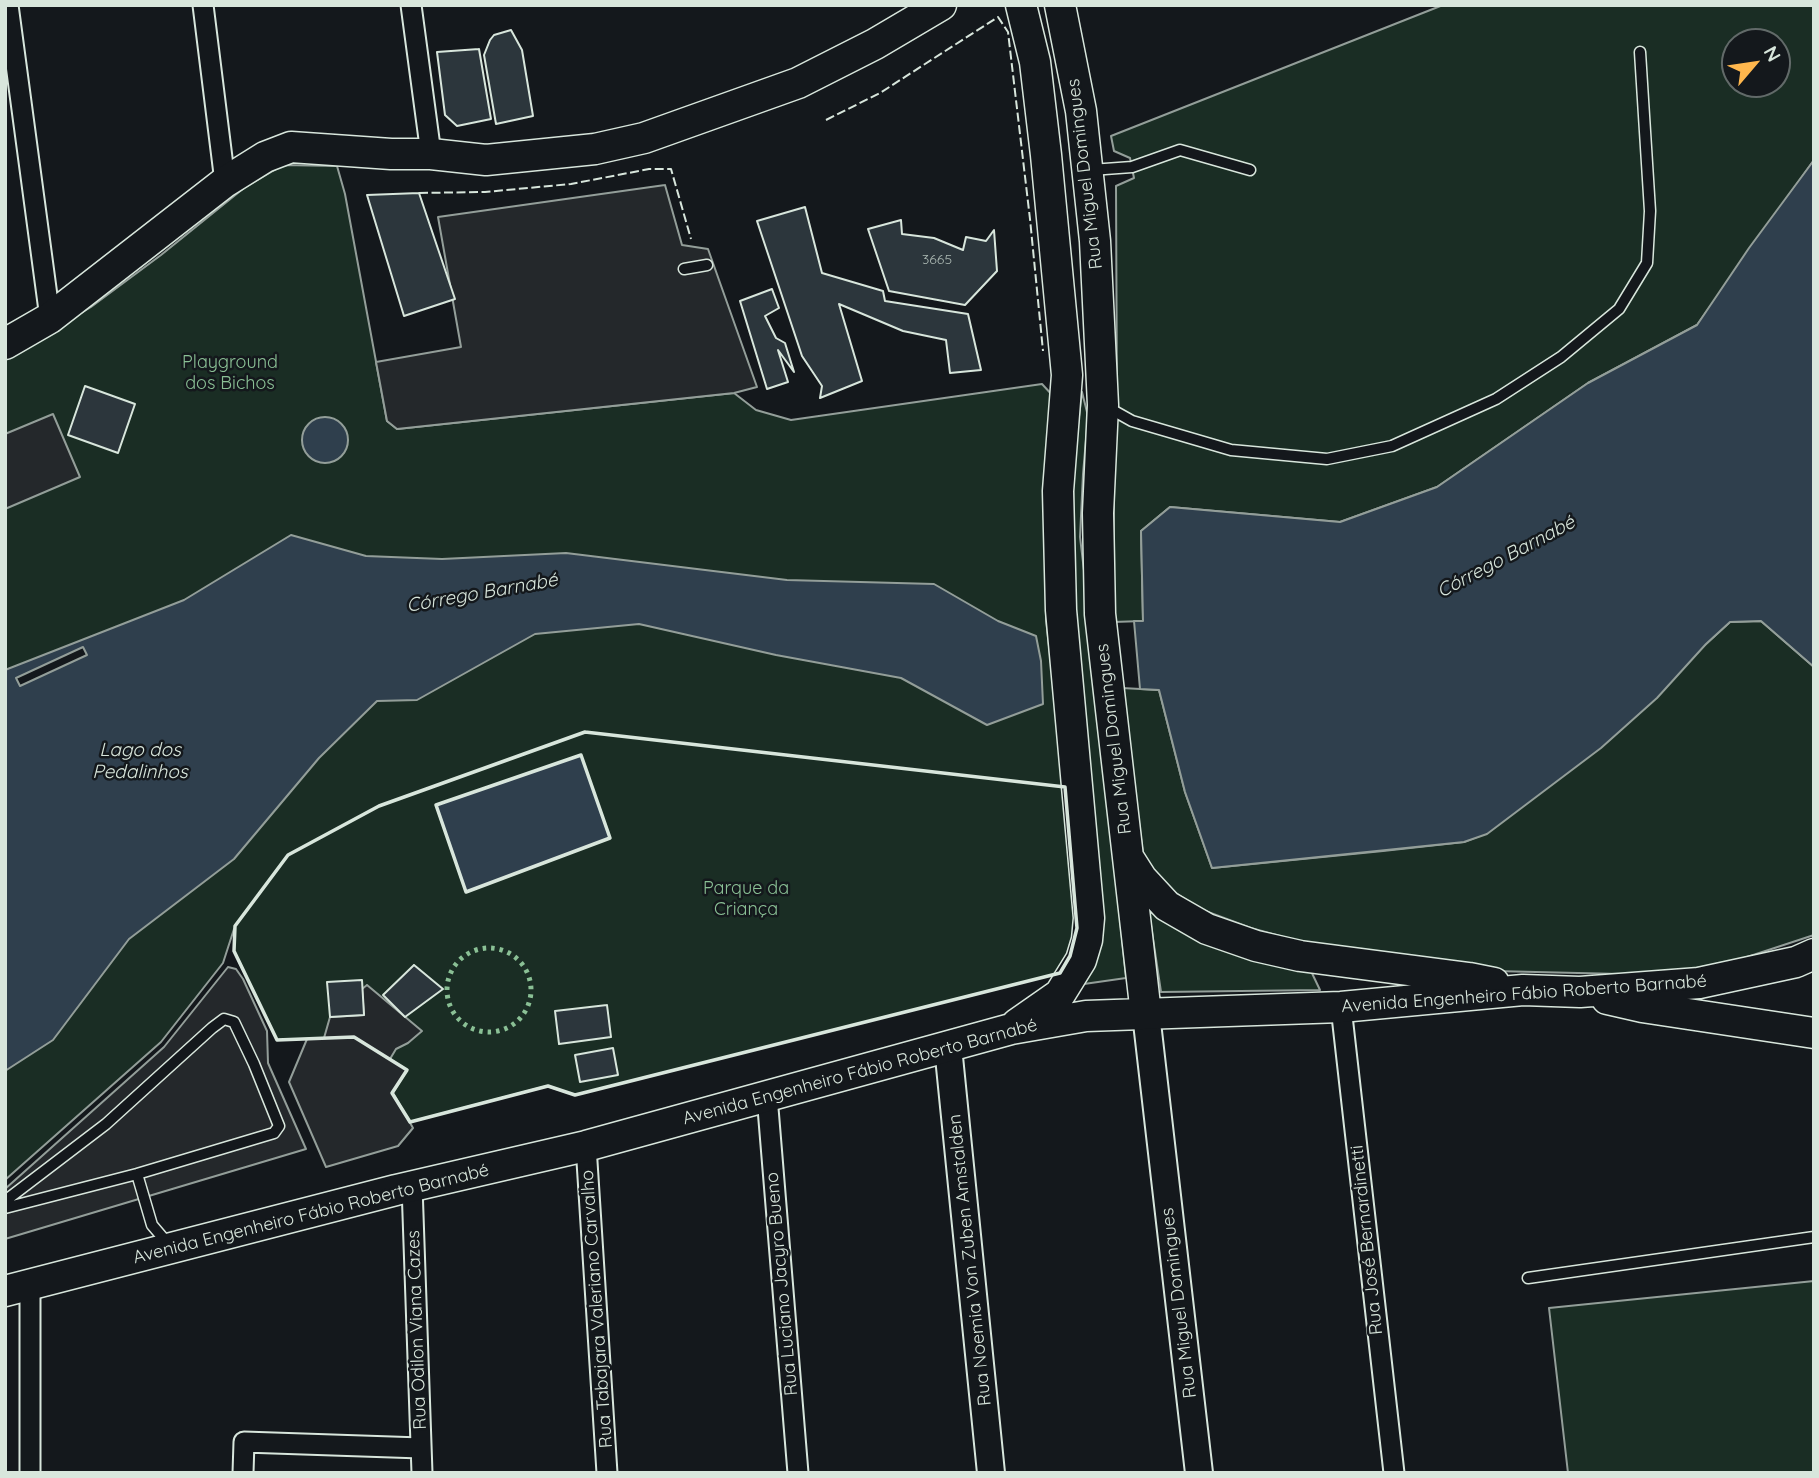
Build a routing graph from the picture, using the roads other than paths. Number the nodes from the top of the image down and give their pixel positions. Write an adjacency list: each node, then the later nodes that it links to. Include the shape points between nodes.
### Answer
1 (8, 5): 14 (street)
2 (203, 5): 11 (street)
3 (411, 5): 8 (street)
4 (941, 5): 8 (main road, via 798,83 643,138 595,149 486,160)
5 (1021, 5): 23 (main road, Rua Miguel Domingues, via 1035,62 1067,375 1058,491 1061,610 1089,918 1082,960 1060,994)
6 (1060, 5): 9 (main road, Rua Miguel Domingues, via 1081,111)
7 (1640, 52): 16 (lane, via 1650,211 1647,263 1619,309 1561,358 1496,399 1404,441 1327,460 1231,450 1132,421)
8 (431, 154): 11 (main road, via 291,148 265,157)
9 (1087, 170): 10 (lane, via 1132,167 1180,150); 16 (main road, Rua Miguel Domingues)
10 (1250, 170)
11 (225, 182): 14 (main road)
12 (707, 265): 13 (lane)
13 (684, 269)
14 (50, 318): 15 (main road)
15 (5, 344)
16 (1104, 405): 17 (main road, Rua Miguel Domingues, via 1098,513 1100,614)
17 (1128, 857): 19 (main road, via 1167,906 1207,929 1256,946); 22 (main road, Rua Miguel Domingues)
18 (1814, 954): 20 (main road, Avenida Engenheiro Fábio Roberto Barnabé, via 1699,983)
19 (1524, 990): 20 (main road, Avenida Engenheiro Fábio Roberto Barnabé); 21 (main road, Avenida Engenheiro Fábio Roberto Barnabé)
20 (1580, 992): 24 (main road, via 1642,1007)
21 (1341, 1007): 22 (main road, Avenida Engenheiro Fábio Roberto Barnabé); 44 (street, Rua José Bernardinetti)
22 (1146, 1014): 23 (main road, Avenida Engenheiro Fábio Roberto Barnabé, via 1086,1016); 43 (main road, Rua Miguel Domingues)
23 (1011, 1029): 25 (main road, Avenida Engenheiro Fábio Roberto Barnabé)
24 (1814, 1034)
25 (948, 1047): 26 (main road, Avenida Engenheiro Fábio Roberto Barnabé); 42 (main road, Rua Noemia Von Zuben Amstalden)
26 (767, 1096): 27 (main road, Avenida Engenheiro Fábio Roberto Barnabé); 41 (street, Rua Luciano Jacyro Bueno)
27 (586, 1146): 29 (main road, Avenida Engenheiro Fábio Roberto Barnabé); 40 (street, Rua Tabajara Valeriano Carvalho)
28 (137, 1174): 30 (lane, via 274,1133 279,1126 234,1022 224,1019 212,1028 106,1124); 31 (lane); 33 (lane, via 152,1225)
29 (412, 1186): 33 (main road, Avenida Engenheiro Fábio Roberto Barnabé); 36 (street, Rua Odilon Viana Cazes)
30 (5, 1200)
31 (5, 1208)
32 (1814, 1237): 34 (lane)
33 (172, 1248): 35 (main road, Avenida Engenheiro Fábio Roberto Barnabé)
34 (1528, 1278)
35 (18, 1288): 37 (street)
36 (421, 1448): 38 (street, via 244,1442); 39 (street, Rua Odilon Viana Cazes)
37 (30, 1473)
38 (243, 1473)
39 (422, 1473)
40 (607, 1473)
41 (798, 1473)
42 (992, 1473)
43 (1199, 1473)
44 (1394, 1473)

